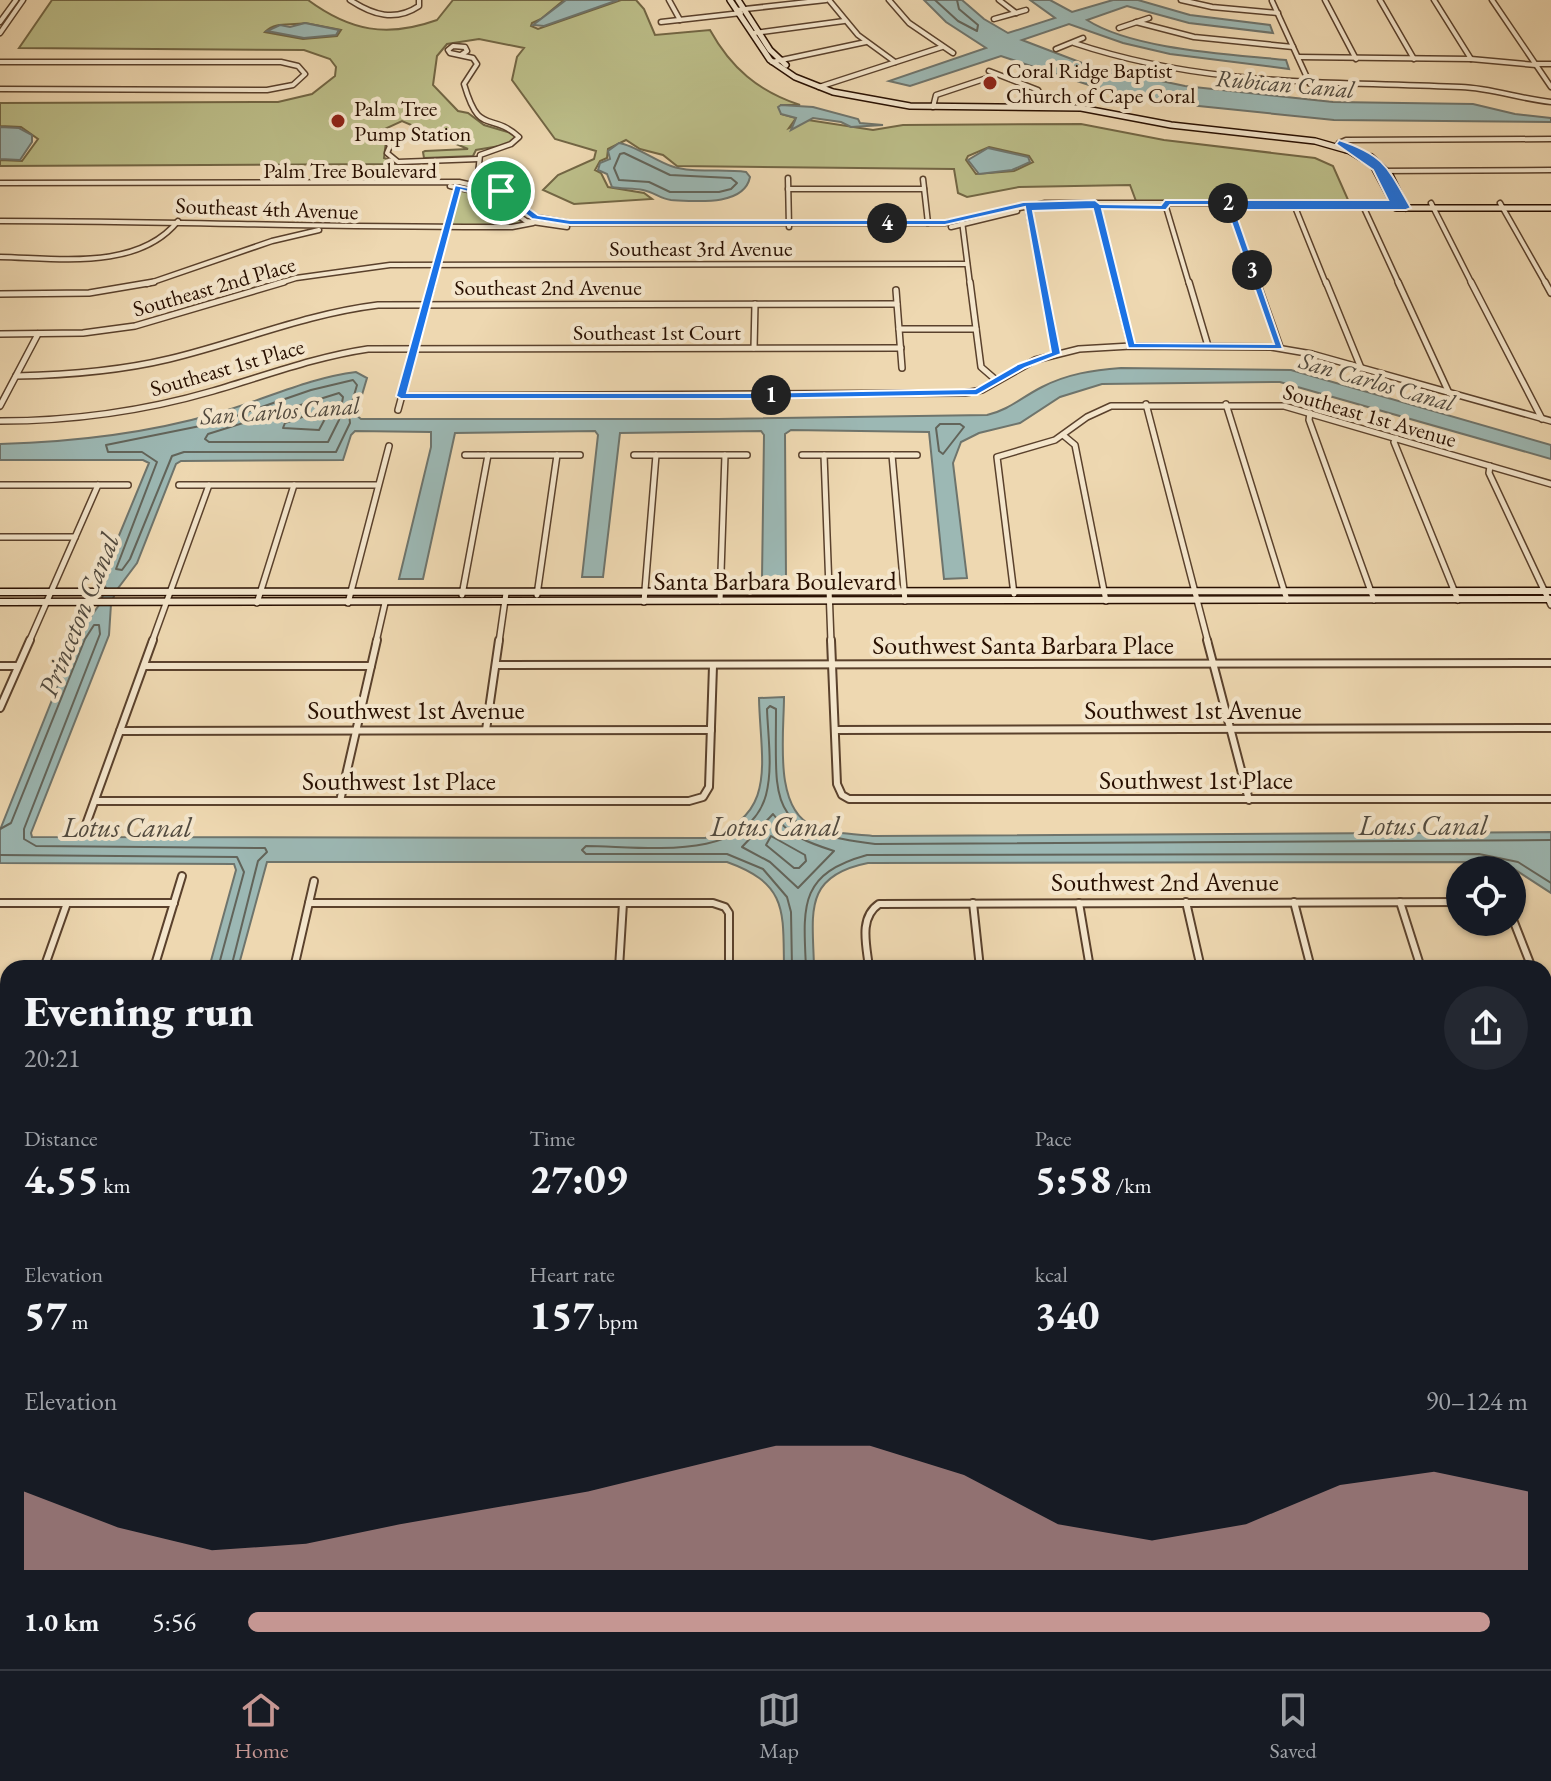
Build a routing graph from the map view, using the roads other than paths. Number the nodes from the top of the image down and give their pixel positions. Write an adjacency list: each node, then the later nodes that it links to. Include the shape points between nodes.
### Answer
1 (16, 0): 27 (street)
2 (23, 0): 27 (street)
3 (350, 0): 4 (street, via 383,16 410,12)
4 (419, 0)
5 (669, 0): 23 (street)
6 (730, 0): 18 (main road)
7 (738, 0): 18 (main road)
8 (828, 0): 18 (street); 24 (street)
9 (889, 0): 34 (street)
10 (999, 0): 19 (street)
11 (1181, 0): 20 (street)
12 (1325, 0): 40 (street)
13 (1380, 0): 41 (street)
14 (1434, 0): 42 (street)
15 (1492, 0): 46 (street)
16 (1272, 1): 20 (street)
17 (1026, 10): 19 (street)
18 (741, 11): 23 (street); 29 (main road); 30 (main road)
19 (1016, 13): 22 (street)
20 (1278, 13): 35 (street)
21 (1149, 18): 26 (street)
22 (994, 19)
23 (680, 20): 25 (street)
24 (844, 21): 29 (street); 32 (street)
25 (661, 22)
26 (1136, 22): 28 (street); 35 (street, via 1194,37)
27 (1, 27)
28 (1119, 28)
29 (758, 33): 30 (street); 43 (main road)
30 (750, 34): 43 (main road)
31 (1083, 38): 33 (street)
32 (866, 42): 43 (street); 45 (street)
33 (1074, 43): 36 (street); 50 (street, via 1171,68)
34 (942, 47): 37 (street); 45 (street)
35 (1293, 47): 39 (street)
36 (1056, 49)
37 (953, 53)
38 (461, 55): 62 (street, via 476,60 464,84 474,116 519,137 486,150)
39 (1298, 57): 40 (street); 50 (street)
40 (1356, 59): 41 (street)
41 (1414, 59): 42 (street)
42 (1471, 59): 46 (street)
43 (776, 61): 51 (main road)
44 (0, 62): 53 (street, via 281,62 302,68 304,77 267,90)
45 (895, 62): 51 (street)
46 (1535, 64): 47 (street); 52 (street)
47 (1551, 64)
48 (989, 71): 49 (street)
49 (996, 75): 55 (street, via 936,95); 56 (street, via 1038,90)
50 (1310, 84): 54 (street, via 1467,87)
51 (822, 86): 55 (main road)
52 (1551, 87)
53 (0, 89)
54 (1551, 102)
55 (933, 105): 56 (main road)
56 (1045, 105): 57 (main road)
57 (1229, 130): 60 (main road); 61 (main road)
58 (384, 137): 62 (street, via 390,146 387,153 398,162)
59 (1551, 139): 60 (street)
60 (1339, 143): 61 (street); 63 (main road)
61 (1346, 150): 65 (main road)
62 (479, 159): 72 (street, Palm Tree Boulevard, via 478,174 509,184)
63 (1387, 170): 64 (street); 65 (street); 82 (main road)
64 (1551, 170)
65 (1378, 171): 81 (main road)
66 (788, 178): 70 (street)
67 (923, 179): 71 (street)
68 (459, 184): 69 (street, Palm Tree Boulevard); 72 (street, Palm Tree Boulevard); 73 (street, Palm Tree Boulevard); 94 (street)
69 (0, 185)
70 (788, 189): 71 (street); 91 (street)
71 (924, 189): 92 (street)
72 (501, 191): 73 (street); 74 (street, Palm Tree Boulevard)
73 (492, 196): 75 (street, Palm Tree Boulevard)
74 (515, 202): 75 (street); 91 (street, Palm Tree Boulevard, via 535,217 563,222)
75 (502, 205): 89 (street, Palm Tree Boulevard)
76 (1096, 205): 77 (street, Palm Tree Boulevard); 86 (street, Palm Tree Boulevard); 108 (street)
77 (1165, 205): 78 (street, Palm Tree Boulevard); 109 (street)
78 (1229, 205): 79 (street, Palm Tree Boulevard); 110 (street)
79 (1294, 205): 80 (street, Palm Tree Boulevard); 116 (street)
80 (1363, 205): 81 (street, Palm Tree Boulevard); 119 (street)
81 (1395, 205): 82 (main road, Palm Tree Boulevard)
82 (1405, 205): 83 (main road, Palm Tree Boulevard)
83 (1432, 206): 84 (main road, Palm Tree Boulevard); 126 (street)
84 (1501, 206): 85 (main road, Palm Tree Boulevard); 99 (street)
85 (1551, 206)
86 (1026, 207): 90 (street, Palm Tree Boulevard); 114 (street)
87 (0, 221): 88 (street, Southeast 4th Avenue)
88 (178, 221): 93 (street, Southeast 4th Avenue); 95 (street, via 165,238 116,254)
89 (533, 223): 91 (street, Palm Tree Boulevard); 94 (street, Southeast 4th Avenue)
90 (961, 224): 92 (street, Palm Tree Boulevard); 97 (street)
91 (789, 225): 92 (street, Palm Tree Boulevard)
92 (928, 225)
93 (336, 228): 94 (street, Southeast 4th Avenue); 100 (street, via 252,245 131,288 88,294)
94 (446, 228): 96 (street)
95 (0, 257)
96 (436, 264): 97 (street, Southeast 3rd Avenue); 101 (street); 107 (street, Southeast 2nd Place, via 324,272 135,326)
97 (967, 264): 105 (street)
98 (896, 290): 103 (street)
99 (1551, 293)
100 (0, 294)
101 (425, 303): 102 (street, Southeast 2nd Avenue); 111 (street); 117 (street, Southeast 2nd Avenue, via 312,315 137,366)
102 (755, 304): 103 (street, Southeast 2nd Avenue); 112 (street)
103 (897, 304): 104 (street)
104 (899, 329): 105 (street); 113 (street)
105 (976, 329): 118 (street, via 983,370)
106 (0, 334): 107 (street, Southeast 2nd Place)
107 (38, 334): 117 (street)
108 (1131, 346): 109 (street); 114 (street)
109 (1208, 346): 110 (street)
110 (1280, 347): 116 (street)
111 (414, 348): 112 (street, Southeast 1st Court); 120 (street); 127 (street, Southeast 1st Place, via 317,358 211,392 129,410)
112 (754, 348): 113 (street, Southeast 1st Court)
113 (901, 348): 115 (street)
114 (1057, 354): 118 (street)
115 (902, 368)
116 (1361, 368): 119 (street)
117 (16, 376): 123 (street)
118 (996, 380): 120 (street, via 965,393)
119 (1449, 393): 126 (street)
120 (401, 396): 124 (street)
121 (1146, 404): 122 (street, Southeast 1st Avenue); 129 (street, Southeast 1st Avenue, via 1100,410); 171 (street)
122 (1226, 404): 125 (street, Southeast 1st Avenue, via 1276,405); 161 (street)
123 (0, 406)
124 (398, 410)
125 (1310, 413): 130 (street, Southeast 1st Avenue); 162 (street)
126 (1542, 419): 128 (street)
127 (0, 421)
128 (1551, 421)
129 (1063, 435): 169 (street, Southeast 1st Avenue, via 997,457); 170 (street, via 1075,445)
130 (1396, 438): 144 (street, Southeast 1st Avenue); 163 (street)
131 (389, 446): 152 (street)
132 (465, 455): 133 (street)
133 (488, 455): 134 (street); 160 (street)
134 (557, 455): 135 (street); 174 (street)
135 (580, 455)
136 (634, 455): 137 (street)
137 (656, 455): 138 (street); 175 (street)
138 (725, 455): 139 (street); 166 (street)
139 (747, 455)
140 (802, 455): 141 (street)
141 (824, 455): 142 (street); 167 (street)
142 (892, 455): 143 (street); 168 (street)
143 (917, 455)
144 (1490, 466): 145 (street, Southeast 1st Avenue); 172 (street)
145 (1551, 484)
146 (0, 485): 147 (street)
147 (98, 485): 148 (street); 154 (street)
148 (128, 485)
149 (179, 485): 150 (street)
150 (209, 485): 151 (street); 157 (street)
151 (294, 485): 152 (street); 158 (street)
152 (378, 485): 159 (street)
153 (0, 537): 154 (street)
154 (75, 537): 156 (street)
155 (0, 592): 156 (main road, Santa Barbara Boulevard)
156 (51, 593): 164 (main road, Santa Barbara Boulevard); 177 (street)
157 (171, 593): 158 (main road, Santa Barbara Boulevard); 165 (main road, Santa Barbara Boulevard); 178 (street)
158 (260, 593): 159 (main road, Santa Barbara Boulevard); 180 (street)
159 (351, 593): 160 (main road, Santa Barbara Boulevard); 181 (street)
160 (462, 593): 173 (main road, Santa Barbara Boulevard); 179 (street)
161 (1286, 596): 162 (main road, Santa Barbara Boulevard); 171 (main road, Santa Barbara Boulevard)
162 (1373, 596): 163 (main road, Santa Barbara Boulevard)
163 (1456, 596): 172 (main road, Santa Barbara Boulevard)
164 (98, 597): 165 (main road, Santa Barbara Boulevard); 177 (main road, Santa Barbara Boulevard)
165 (120, 597): 178 (main road, Santa Barbara Boulevard)
166 (720, 597): 167 (main road, Santa Barbara Boulevard); 175 (main road, Santa Barbara Boulevard)
167 (829, 597): 168 (main road, Santa Barbara Boulevard); 191 (street)
168 (904, 597): 169 (main road, Santa Barbara Boulevard)
169 (1015, 597): 170 (main road, Santa Barbara Boulevard)
170 (1105, 597): 171 (main road, Santa Barbara Boulevard)
171 (1196, 597): 185 (street)
172 (1549, 597)
173 (506, 598): 174 (main road, Santa Barbara Boulevard); 179 (main road, Santa Barbara Boulevard); 184 (street)
174 (536, 598): 175 (main road, Santa Barbara Boulevard)
175 (645, 598)
176 (0, 602): 177 (main road, Santa Barbara Boulevard)
177 (47, 602): 187 (street)
178 (167, 602): 180 (main road, Santa Barbara Boulevard); 188 (street)
179 (461, 602): 182 (main road, Santa Barbara Boulevard)
180 (257, 603): 181 (main road, Santa Barbara Boulevard)
181 (348, 603): 182 (main road, Santa Barbara Boulevard)
182 (385, 603): 189 (street)
183 (1551, 663): 185 (street, Southwest Santa Barbara Place)
184 (496, 665): 190 (street, Southwest Santa Barbara Place); 195 (street)
185 (1213, 665): 191 (street, Southwest Santa Barbara Place); 198 (street)
186 (0, 666): 187 (street)
187 (18, 666): 192 (street)
188 (144, 666): 189 (street); 199 (street)
189 (371, 666): 194 (street)
190 (713, 666): 191 (street, Southwest Santa Barbara Place); 196 (street)
191 (832, 666): 197 (street)
192 (0, 708)
193 (1551, 728): 198 (street, Southwest 1st Avenue)
194 (356, 730): 195 (street, Southwest 1st Avenue); 199 (street, Southwest 1st Avenue); 203 (street)
195 (486, 730): 196 (street, Southwest 1st Avenue)
196 (711, 730): 203 (street, Southwest 1st Place, via 709,787 703,797 689,801)
197 (835, 730): 198 (street, Southwest 1st Avenue); 201 (street, Southwest 1st Place, via 837,784 842,795 857,800)
198 (1231, 730): 201 (street)
199 (120, 731): 202 (street)
200 (1551, 799): 201 (street, Southwest 1st Place)
201 (1249, 800)
202 (95, 801): 203 (street, Southwest 1st Place); 204 (street)
203 (340, 801)
204 (84, 830)
205 (182, 876): 213 (street)
206 (314, 881): 214 (street)
207 (1186, 902): 208 (street, Southwest 2nd Avenue); 217 (street, Southwest 2nd Avenue); 227 (street)
208 (1294, 902): 209 (street, Southwest 2nd Avenue); 228 (street)
209 (1400, 902): 210 (street, Southwest 2nd Avenue); 229 (street)
210 (1446, 902)
211 (0, 903): 212 (street)
212 (67, 903): 213 (street); 219 (street)
213 (174, 903): 220 (street)
214 (309, 903): 215 (street); 221 (street)
215 (623, 903): 222 (street); 223 (street, via 725,907)
216 (973, 903): 217 (street, Southwest 2nd Avenue); 224 (street, Southwest 2nd Avenue, via 872,907 866,917); 225 (street)
217 (1079, 903): 226 (street)
218 (1519, 936): 230 (street)
219 (47, 960)
220 (156, 960)
221 (296, 960)
222 (619, 960)
223 (729, 960)
224 (869, 960)
225 (979, 960)
226 (1089, 960)
227 (1199, 960)
228 (1309, 960)
229 (1418, 960)
230 (1529, 960)

